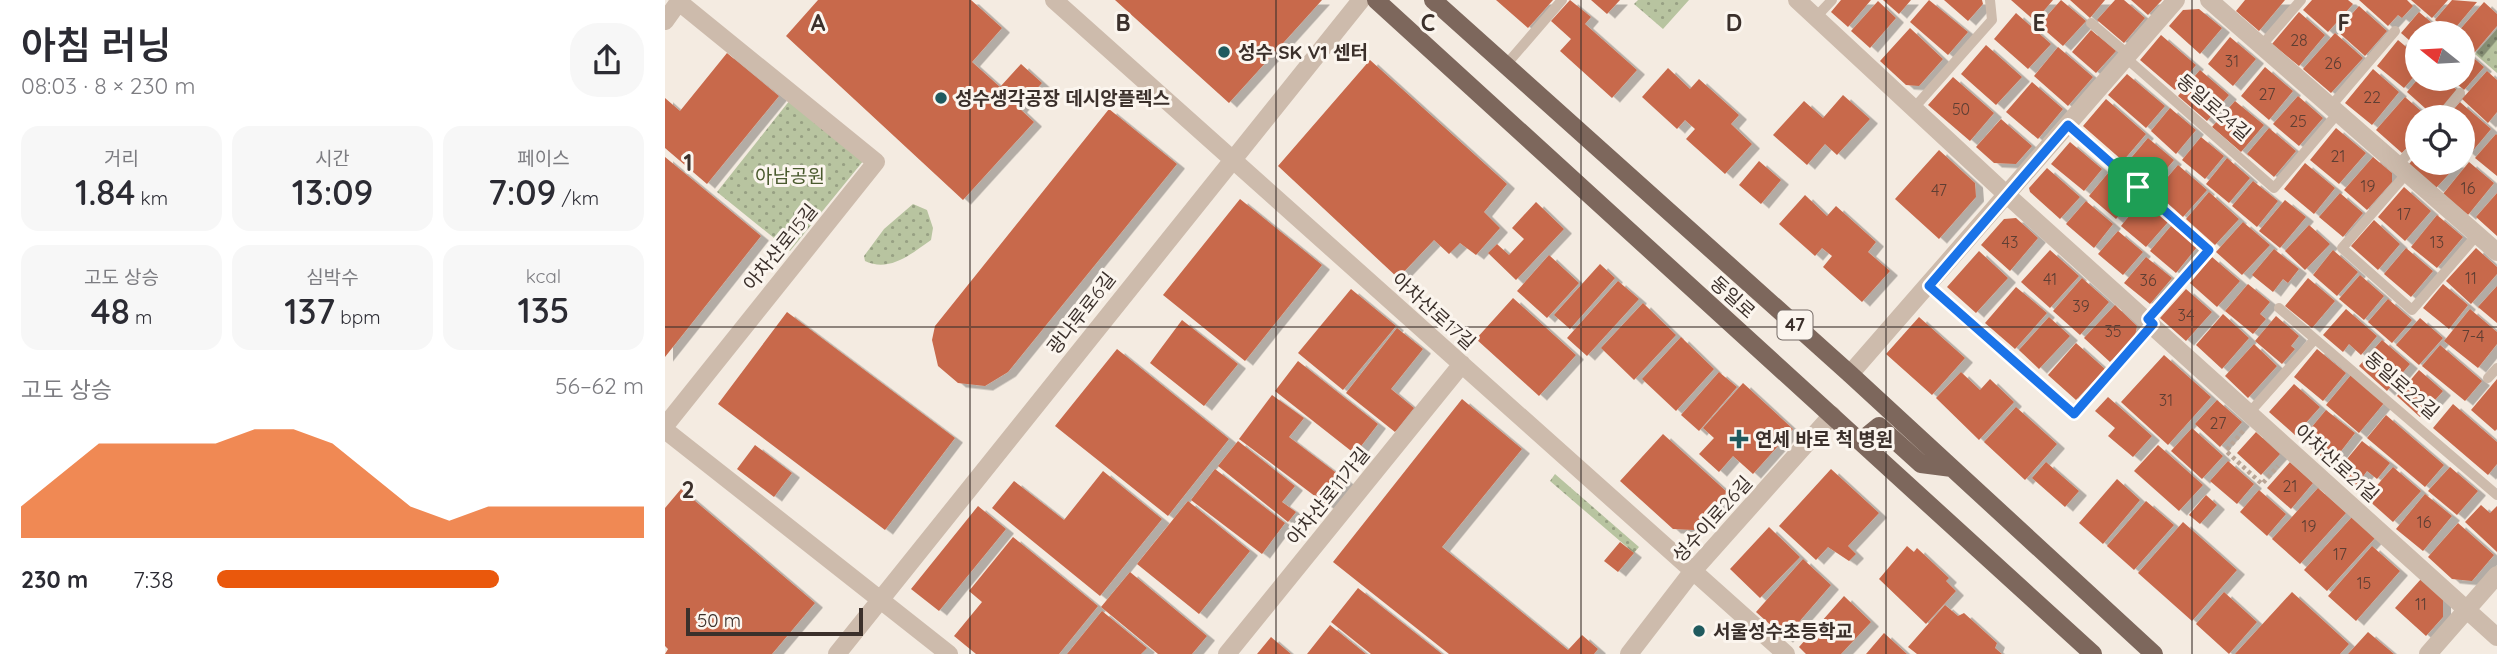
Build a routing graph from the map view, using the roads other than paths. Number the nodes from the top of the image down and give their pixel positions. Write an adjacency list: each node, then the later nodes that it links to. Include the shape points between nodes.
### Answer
1 (1053, 0): 25 (street, 아차산로17길)
2 (1361, 0): 25 (street, 광나루로6길)
3 (1376, 0): 40 (main road, 동일로 / 47)
4 (1433, 0): 19 (main road, 동일로 / 47)
5 (1562, 0): 19 (lane)
6 (1797, 0): 13 (street, 아차산로21길)
7 (1832, 0): 13 (lane)
8 (1990, 0): 22 (lane, via 1992,20)
9 (2176, 0): 18 (street)
10 (2210, 0): 17 (street)
11 (2301, 0): 17 (lane)
12 (680, 1): 14 (street); 41 (street, 아차산로15길, via 876,162)
13 (1816, 18): 22 (street, 아차산로21길)
14 (665, 21)
15 (2091, 23): 18 (lane, 동일로24길)
16 (2395, 32): 23 (lane)
17 (2262, 46): 23 (street)
18 (2127, 56): 23 (lane, 동일로24길, via 2274,188); 24 (street)
19 (1505, 66): 37 (main road, 동일로 / 47)
20 (2461, 93): 21 (lane)
21 (2450, 105)
22 (1914, 108): 28 (street, 아차산로21길)
23 (2335, 110): 27 (street)
24 (2068, 125): 28 (street); 33 (lane, via 2209,250)
25 (1232, 157): 35 (street, 아차산로17길); 47 (street, 광나루로6길)
26 (2405, 164): 27 (lane)
27 (2402, 169): 29 (street); 29 (lane, via 2342,248 2412,310)
28 (2007, 195): 31 (street); 33 (street, 아차산로21길)
29 (2477, 235): 30 (street)
30 (2497, 252)
31 (1929, 286): 33 (lane, via 2074,414); 37 (street)
32 (2279, 308): 34 (lane, 동일로22길)
33 (2151, 321): 39 (street, 아차산로21길)
34 (2315, 339): 39 (lane); 44 (lane, 동일로22길)
35 (1462, 365): 45 (street, 아차산로17길); 52 (street, 아차산로11가길)
36 (2497, 368): 38 (lane)
37 (1850, 374): 43 (main road, 동일로 / 47)
38 (2488, 378)
39 (2252, 414): 48 (street, 아차산로21길)
40 (1832, 415): 42 (main road, 동일로 / 47); 45 (street, 성수이로26길)
41 (665, 428): 47 (street, 아차산로15길)
42 (1871, 450): 43 (main road, via 1868,435 1879,426 1921,464); 55 (main road, 동일로 / 47)
43 (1952, 468): 56 (main road, 동일로 / 47)
44 (2497, 495)
45 (1692, 572): 53 (street, 성수이로26길); 54 (street, 아차산로17길)
46 (2497, 575): 48 (street)
47 (881, 599): 50 (street, 광나루로6길); 51 (street, 아차산로15길)
48 (2467, 610): 49 (street, 아차산로21길); 57 (street)
49 (2497, 637)
50 (837, 654)
51 (949, 654)
52 (1227, 654)
53 (1629, 654)
54 (1786, 654)
55 (2093, 654)
56 (2154, 654)
57 (2428, 654)

